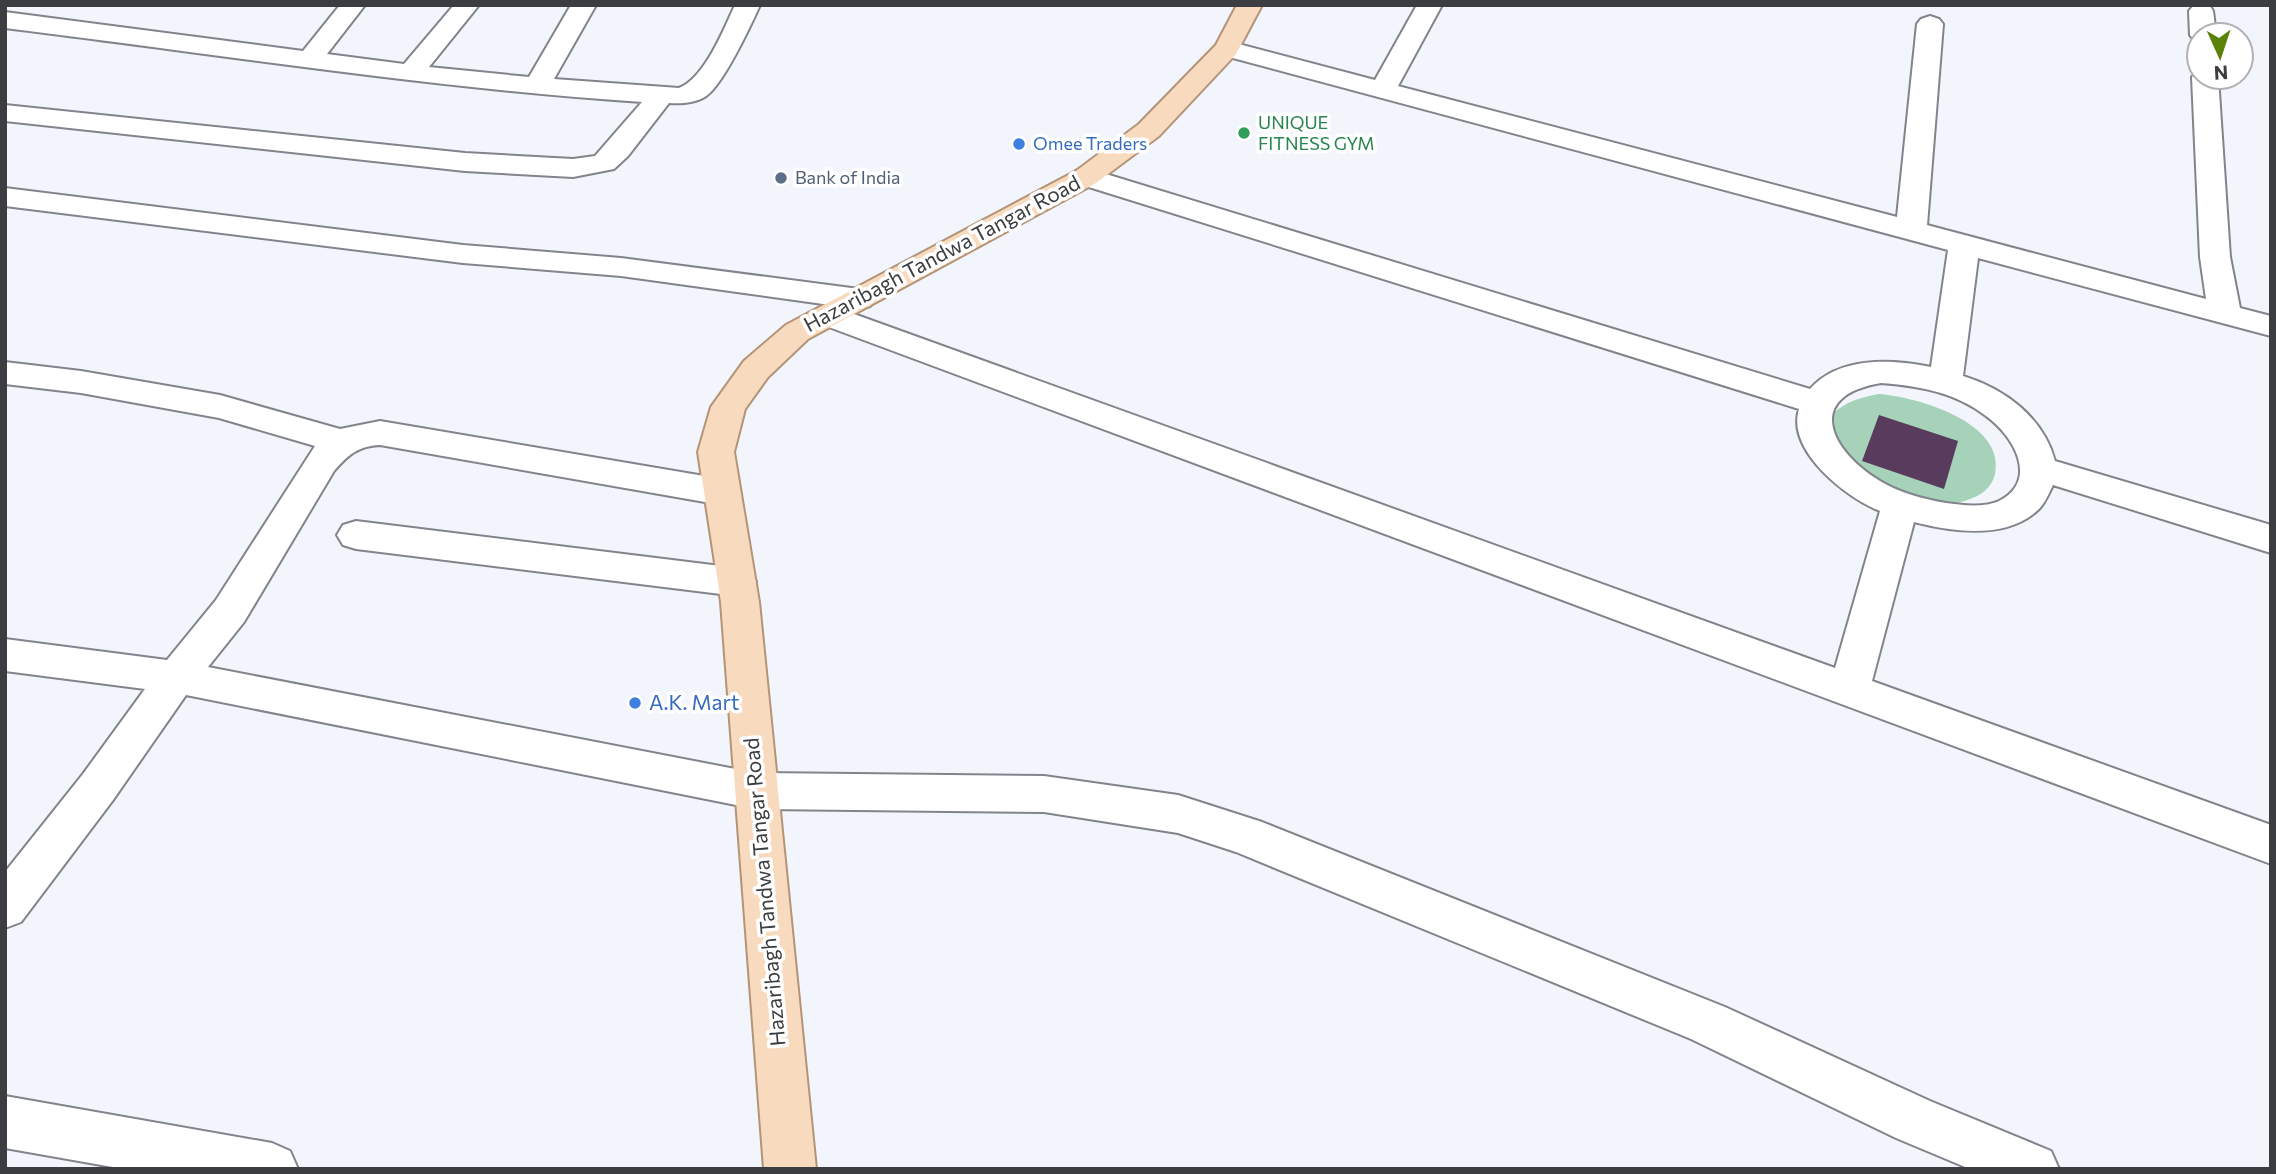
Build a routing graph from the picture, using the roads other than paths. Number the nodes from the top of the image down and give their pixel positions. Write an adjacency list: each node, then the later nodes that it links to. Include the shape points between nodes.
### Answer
1 (16, 5): 8 (street)
2 (354, 5): 12 (street)
3 (467, 5): 13 (street)
4 (584, 5): 14 (street)
5 (748, 5): 17 (street, via 730,44 698,90)
6 (1250, 5): 11 (main road, Hazaribagh Tandwa Tangar Road)
7 (1430, 5): 15 (street)
8 (5, 14)
9 (5, 20): 12 (street)
10 (1930, 24): 21 (street)
11 (1227, 49): 15 (street); 19 (main road, Hazaribagh Tandwa Tangar Road, via 1149,130)
12 (309, 60): 13 (street)
13 (410, 73): 14 (street)
14 (536, 87): 17 (street)
15 (1383, 90): 21 (street)
16 (2206, 91): 24 (street, via 2215,257)
17 (661, 96): 18 (street, via 604,163 573,167 465,162)
18 (5, 113)
19 (1086, 177): 23 (main road, Hazaribagh Tandwa Tangar Road); 28 (street)
20 (5, 197): 23 (street, via 463,254 621,267)
21 (1911, 231): 22 (street)
22 (1964, 246): 24 (street); 27 (street)
23 (844, 308): 31 (main road, Hazaribagh Tandwa Tangar Road, via 797,332 756,369 728,407 716,452); 38 (street)
24 (2225, 314): 25 (street)
25 (2271, 326)
26 (5, 373): 29 (street, via 220,407)
27 (1946, 382): 28 (street, via 1881,372 1831,387); 30 (street, via 1976,393 2022,428 2036,448)
28 (1817, 403): 32 (street, via 1814,424 1822,446 1839,469 1866,489)
29 (340, 441): 31 (street, via 362,433 380,433); 37 (street, via 321,462 230,611)
30 (2041, 469): 32 (street, via 2036,488 2022,504 1998,514 1968,518 1935,515); 34 (street)
31 (722, 492): 35 (main road, Hazaribagh Tandwa Tangar Road)
32 (1900, 505): 38 (street)
33 (356, 535): 35 (street)
34 (2271, 539)
35 (737, 582): 39 (main road, Hazaribagh Tandwa Tangar Road)
36 (5, 655): 37 (street)
37 (176, 677): 39 (street); 41 (street)
38 (1849, 689): 40 (street)
39 (756, 791): 44 (main road, Hazaribagh Tandwa Tangar Road); 45 (street, via 1044,794 1178,814 1246,835 1708,1023)
40 (2271, 845)
41 (5, 907)
42 (5, 1122): 43 (street)
43 (272, 1169)
44 (790, 1169)
45 (2033, 1169)

